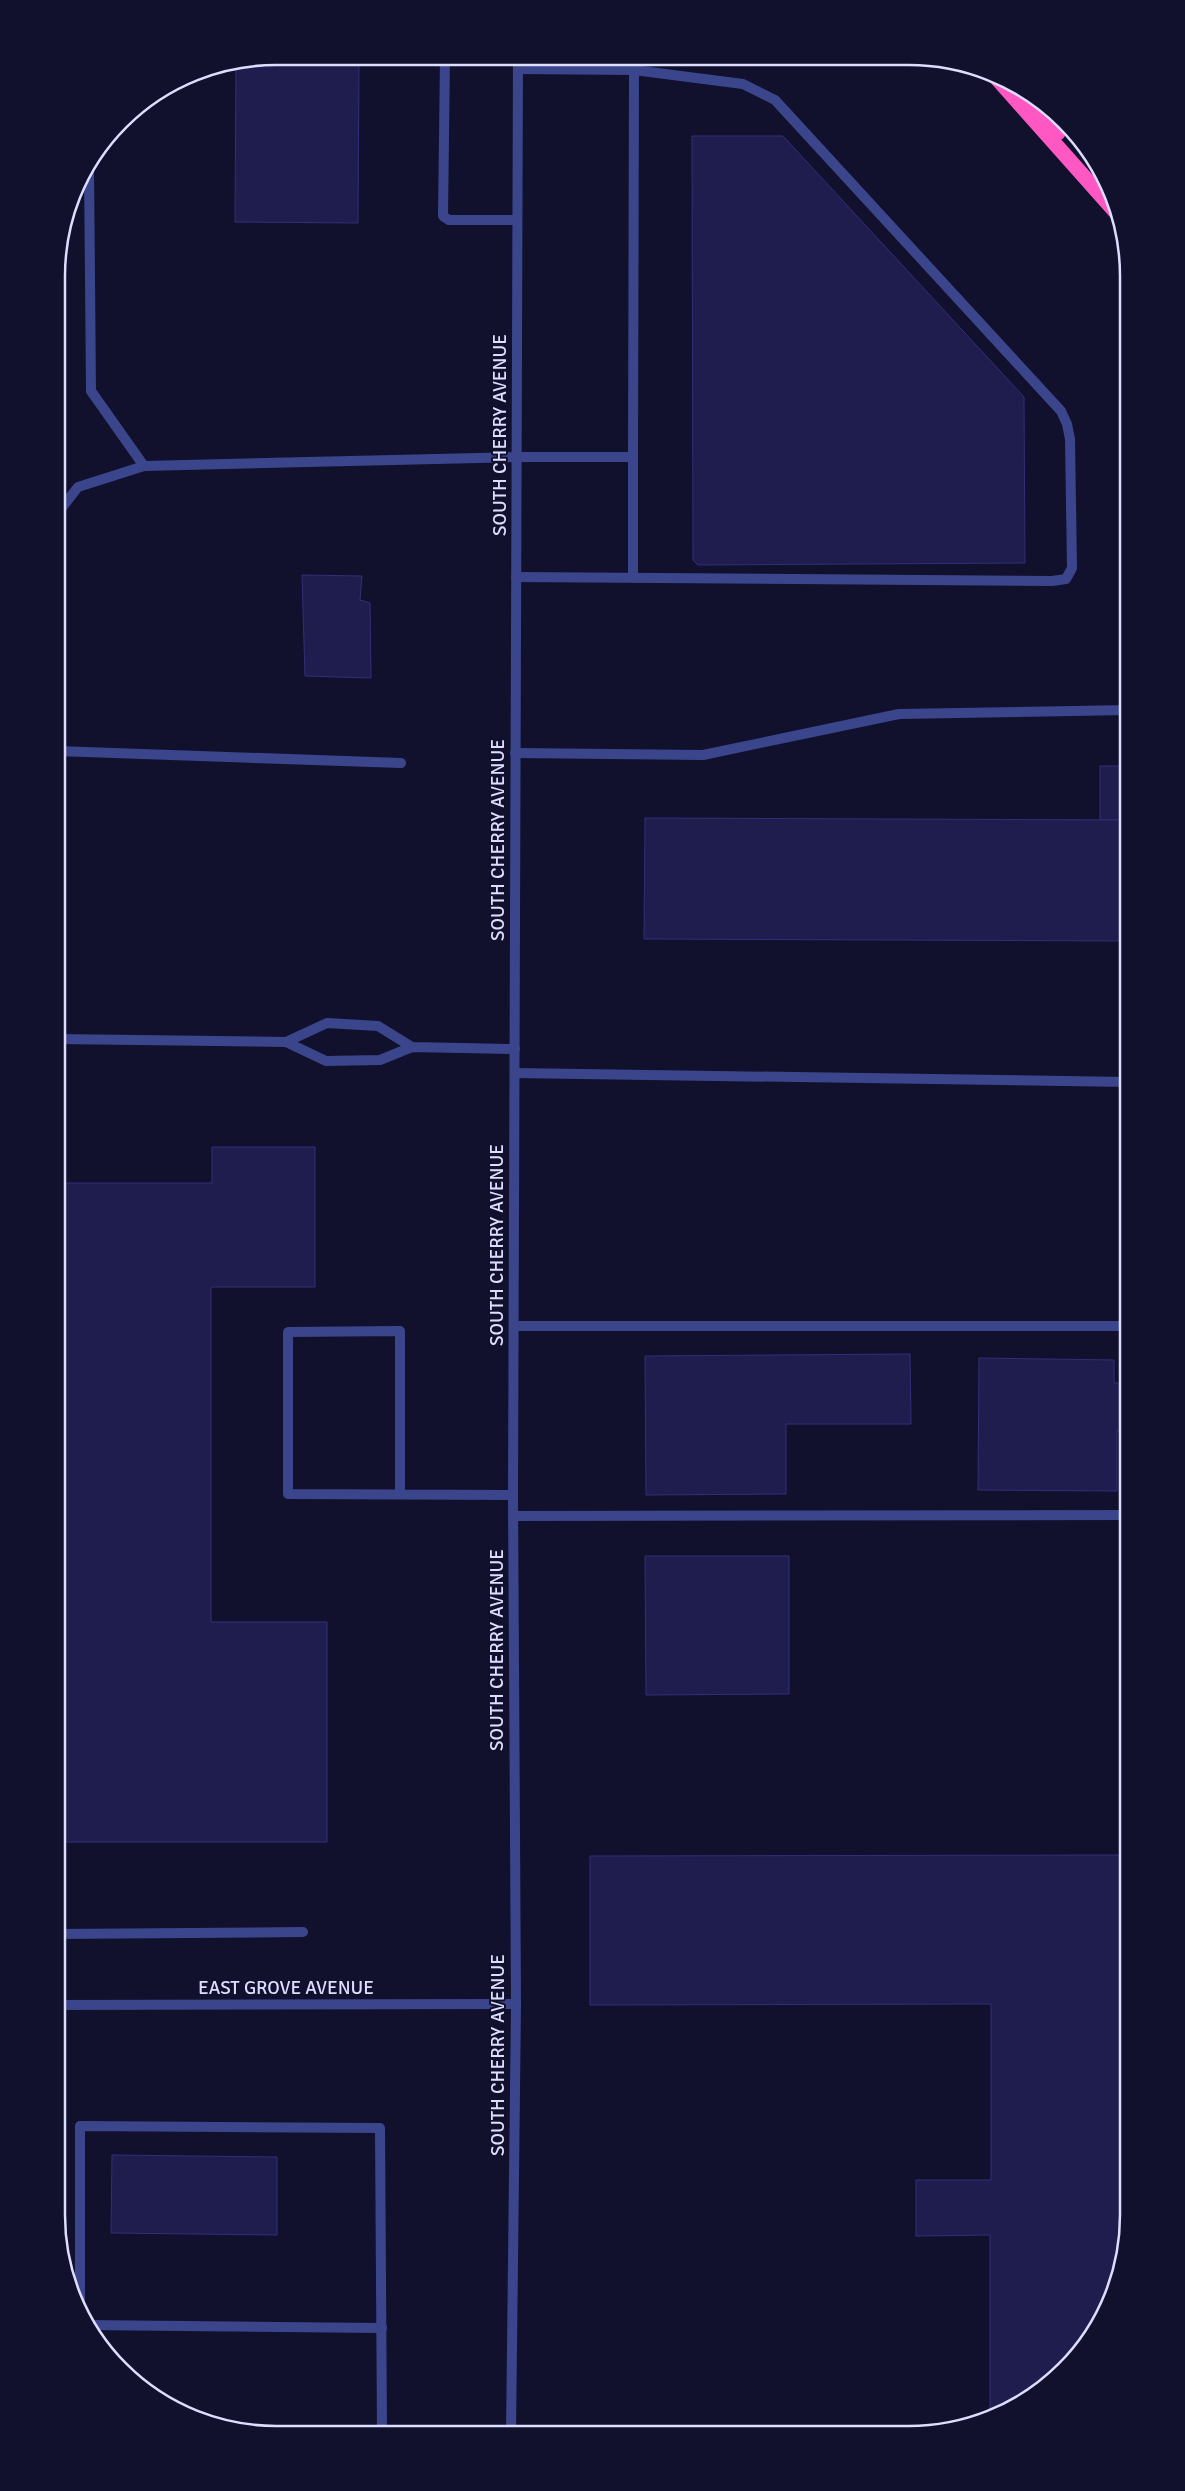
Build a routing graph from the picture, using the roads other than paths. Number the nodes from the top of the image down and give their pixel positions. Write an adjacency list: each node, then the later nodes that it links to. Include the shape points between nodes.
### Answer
1 (445, 65): 10 (street, via 443,216 449,220)
2 (518, 65): 3 (street, SOUTH CHERRY AVENUE)
3 (518, 69): 4 (street); 10 (street, SOUTH CHERRY AVENUE)
4 (634, 70): 12 (street); 16 (street, via 743,84 775,100 1060,411 1070,439 1073,549 1072,568 1066,579 1052,581)
5 (1005, 88): 9 (highway)
6 (1040, 111): 8 (highway)
7 (89, 178): 13 (street, via 91,391)
8 (1099, 185)
9 (1107, 202)
10 (517, 220): 11 (street, SOUTH CHERRY AVENUE)
11 (516, 457): 12 (street); 13 (street); 15 (street, SOUTH CHERRY AVENUE)
12 (633, 457): 16 (street)
13 (144, 466): 14 (street, via 78,487)
14 (65, 504)
15 (516, 577): 16 (street); 19 (street, SOUTH CHERRY AVENUE)
16 (633, 578)
17 (1120, 710): 19 (street, via 899,714 703,755)
18 (65, 751): 20 (street)
19 (515, 753): 24 (street, SOUTH CHERRY AVENUE)
20 (401, 763)
21 (65, 1039): 22 (street)
22 (286, 1042): 23 (street, via 326,1060 380,1060); 23 (street, via 327,1023 378,1026)
23 (412, 1047): 24 (street)
24 (514, 1048): 25 (street, SOUTH CHERRY AVENUE)
25 (514, 1073): 26 (street); 27 (street, SOUTH CHERRY AVENUE)
26 (1120, 1082)
27 (514, 1326): 28 (street); 30 (street, SOUTH CHERRY AVENUE)
28 (1120, 1326)
29 (400, 1494): 29 (street, via 288,1494 288,1332 400,1331); 30 (street)
30 (513, 1495): 31 (street, SOUTH CHERRY AVENUE)
31 (513, 1516): 32 (street); 35 (street, SOUTH CHERRY AVENUE)
32 (1120, 1516)
33 (303, 1932): 34 (street)
34 (65, 1934)
35 (516, 2004): 36 (street, EAST GROVE AVENUE); 41 (street, SOUTH CHERRY AVENUE)
36 (65, 2005)
37 (80, 2293): 39 (street, via 80,2126 380,2128)
38 (96, 2325): 39 (street)
39 (382, 2328): 40 (street)
40 (382, 2426)
41 (511, 2426)

